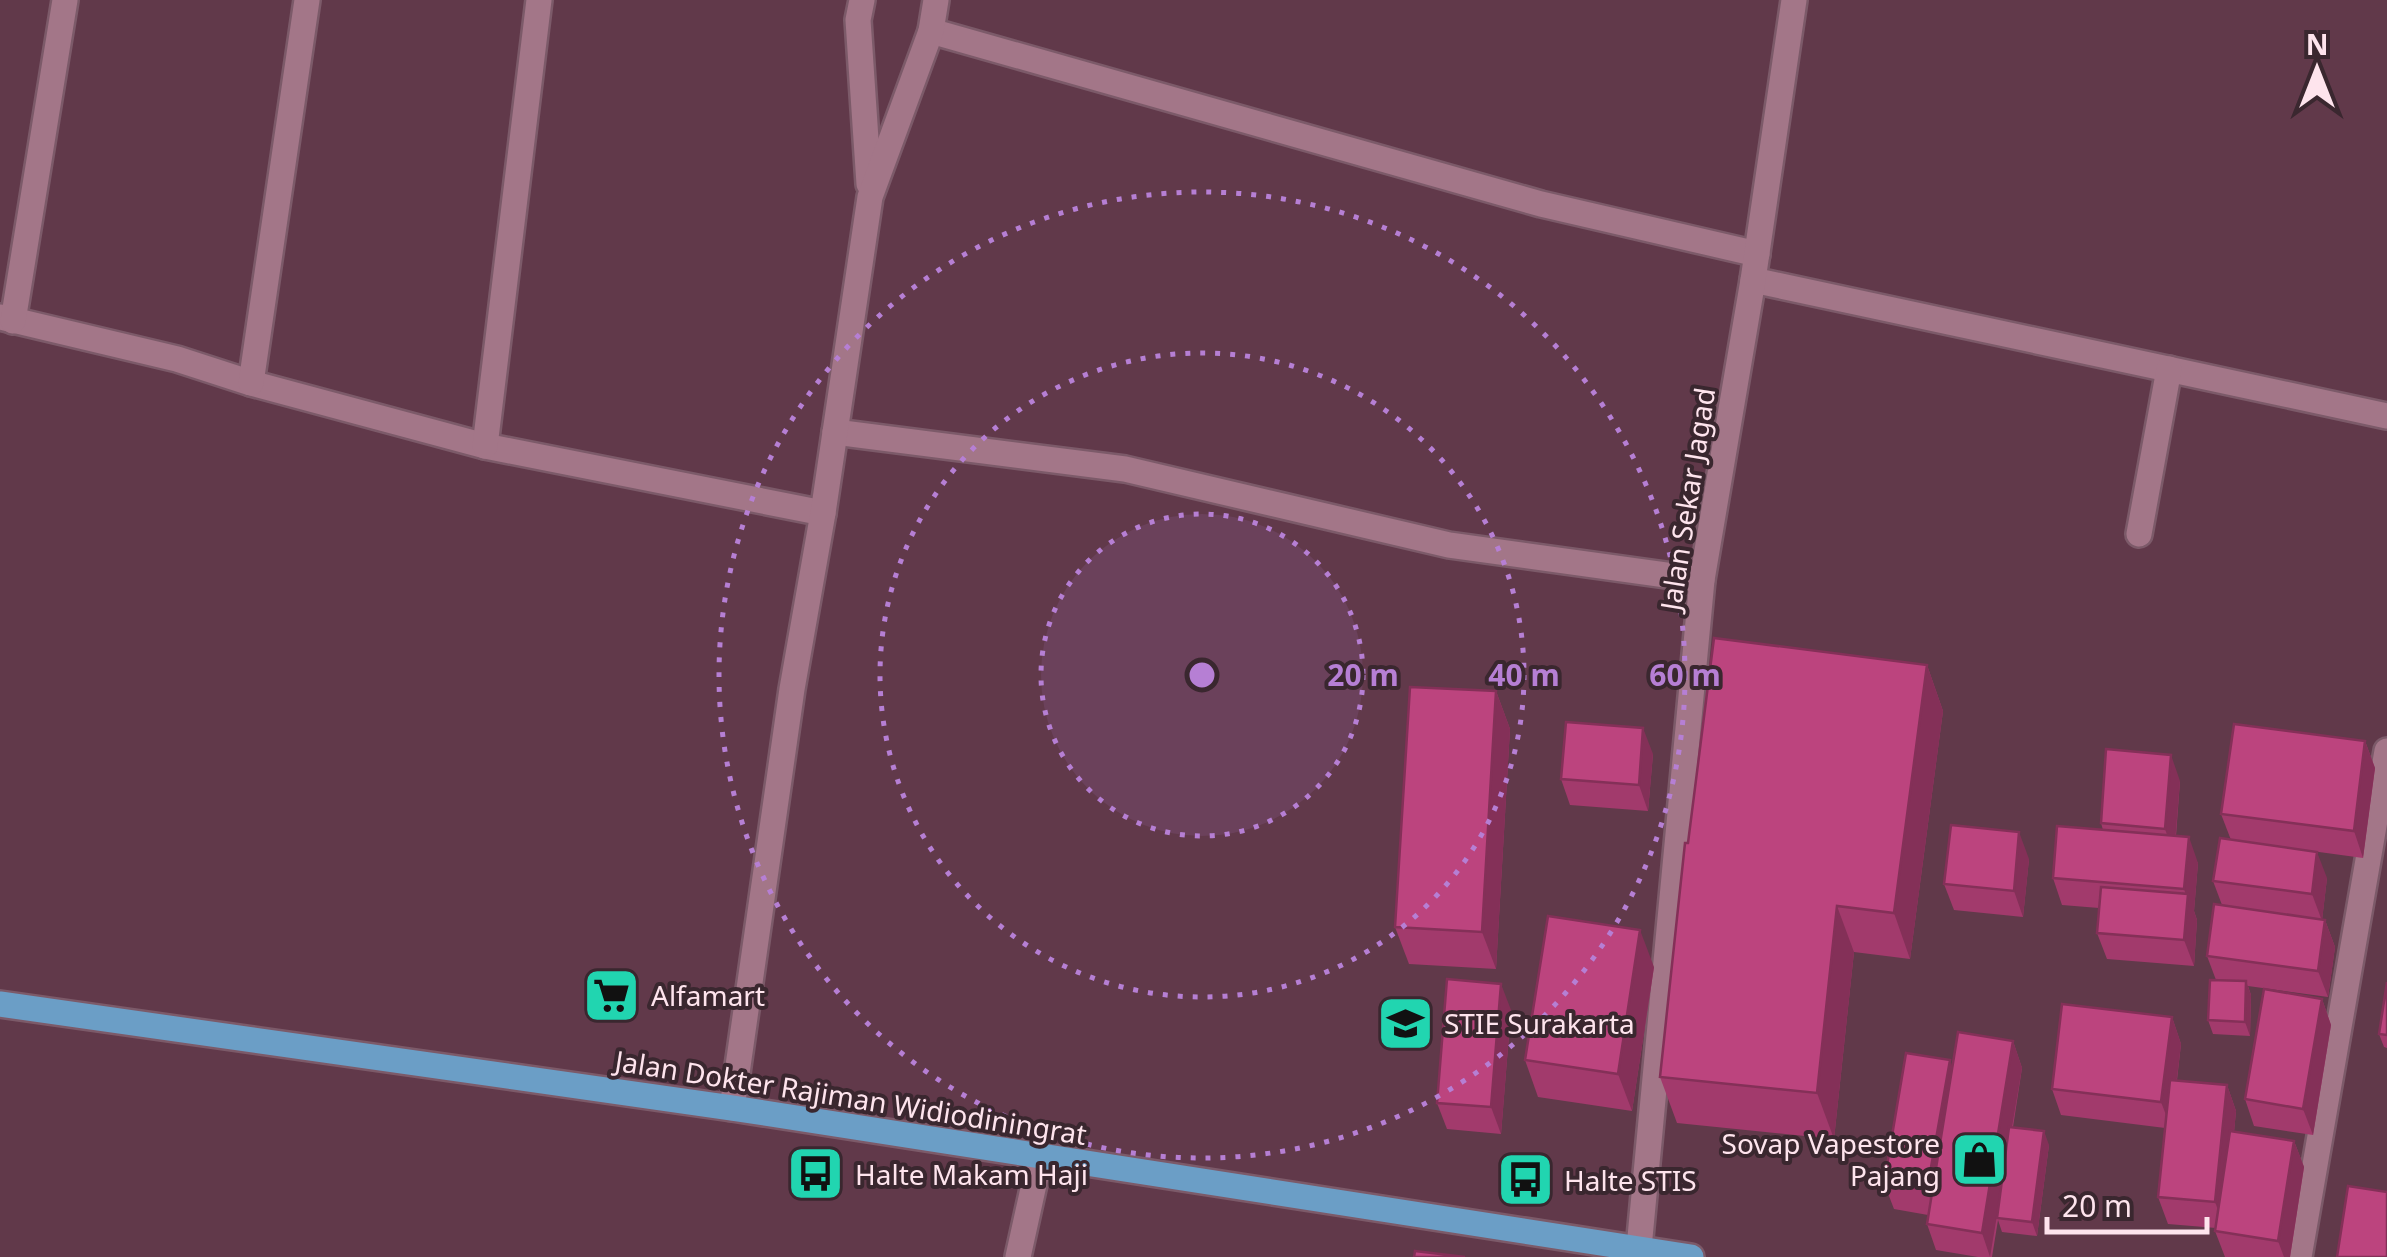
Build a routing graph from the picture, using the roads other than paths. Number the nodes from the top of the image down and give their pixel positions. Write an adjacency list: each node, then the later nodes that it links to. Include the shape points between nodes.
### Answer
1 (65, 0): 10 (street)
2 (307, 0): 12 (street)
3 (539, 0): 15 (street)
4 (862, 0): 8 (street)
5 (936, 0): 7 (street)
6 (1794, 0): 9 (street, Jalan Sekar Jagad)
7 (931, 31): 8 (street); 9 (street)
8 (870, 197): 14 (street)
9 (1755, 267): 11 (street); 18 (street, Jalan Sekar Jagad)
10 (7, 319): 12 (street)
11 (2169, 369): 13 (street); 17 (street)
12 (251, 383): 15 (street)
13 (2387, 416)
14 (835, 432): 16 (street); 18 (street, via 1125,469 1448,545)
15 (485, 446): 16 (street)
16 (823, 513): 21 (street)
17 (2139, 534)
18 (1702, 580): 23 (street, Jalan Sekar Jagad)
19 (2387, 751): 26 (street)
20 (0, 1004): 21 (main road, Jalan Dokter Rajiman Widiodiningrat)
21 (732, 1108): 22 (main road, Jalan Dokter Rajiman Widiodiningrat)
22 (1040, 1157): 23 (main road, Jalan Dokter Rajiman Widiodiningrat); 24 (street)
23 (1638, 1248): 25 (main road, Jalan Dokter Rajiman Widiodiningrat)
24 (1018, 1257)
25 (1691, 1257)
26 (2299, 1257)

